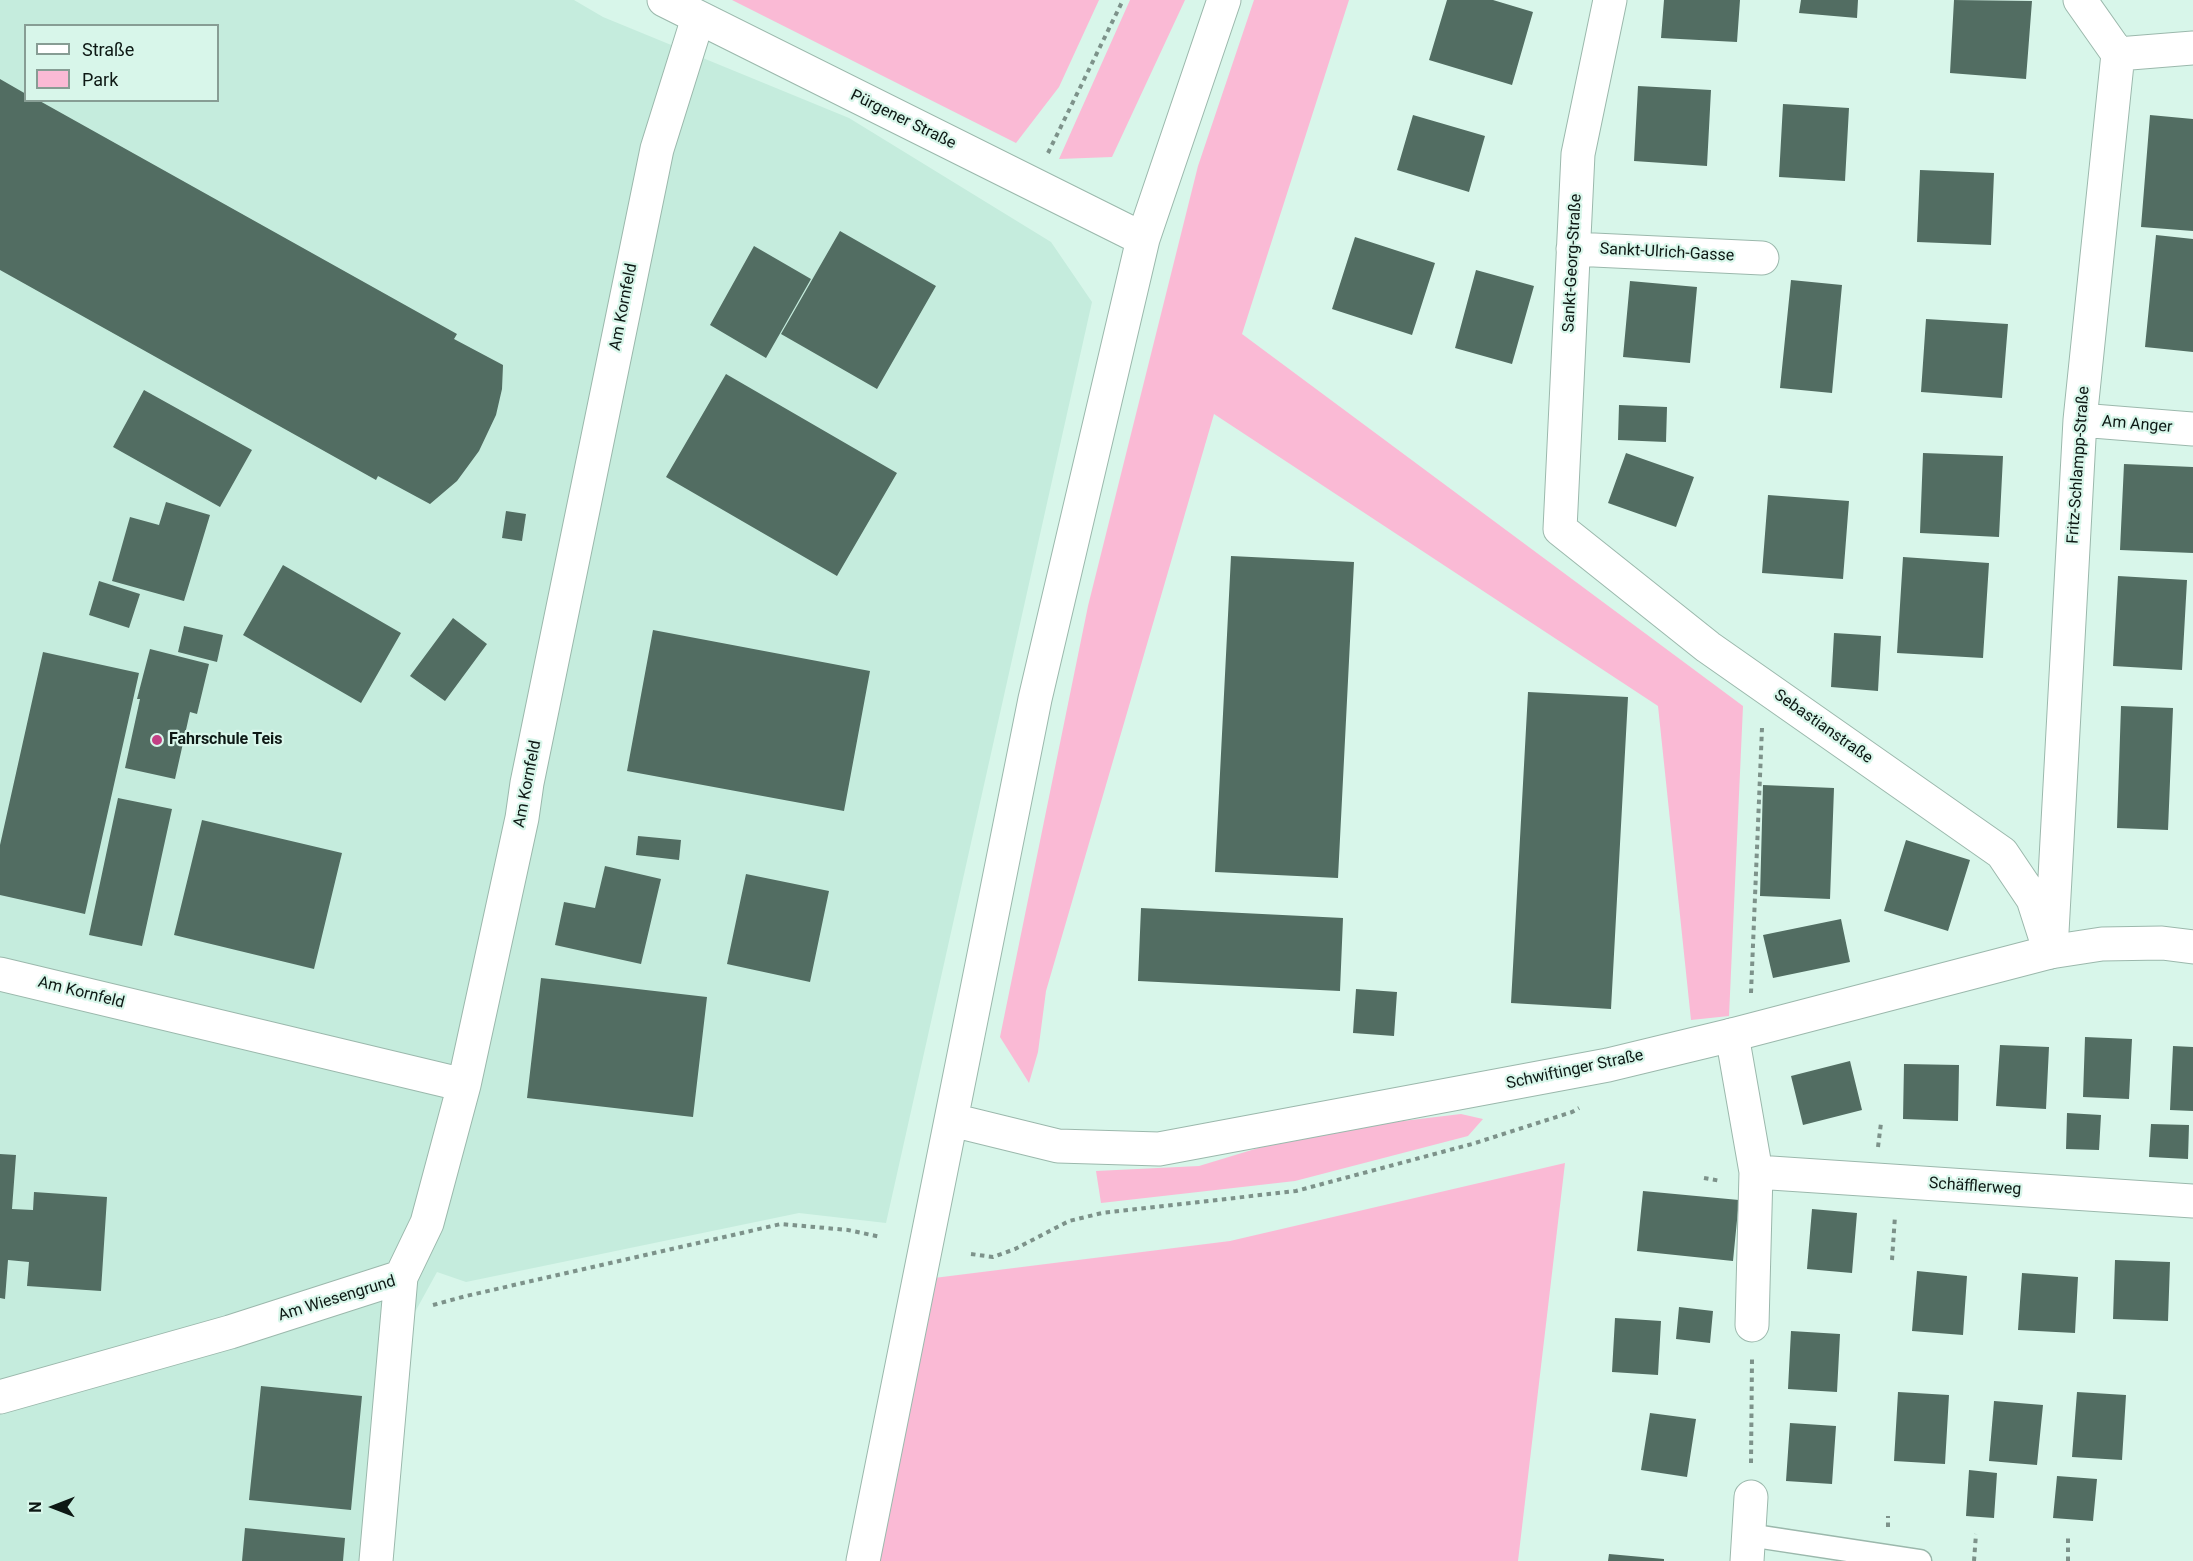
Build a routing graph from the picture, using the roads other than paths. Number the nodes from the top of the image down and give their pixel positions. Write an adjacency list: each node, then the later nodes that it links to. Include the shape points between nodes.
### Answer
1 (664, 0): 5 (street, Pürgener Straße)
2 (1224, 0): 8 (street)
3 (1610, 0): 9 (street, Sankt-Georg-Straße, via 1578,154)
4 (2080, 0): 7 (street)
5 (698, 18): 8 (street, Pürgener Straße); 18 (street, Am Kornfeld, via 657,149)
6 (2193, 48): 7 (street)
7 (2118, 54): 11 (street, Fritz-Schlampp-Straße)
8 (1143, 239): 19 (street, via 1035,699)
9 (1573, 249): 10 (street, Sankt-Ulrich-Gasse); 13 (street, Sankt-Georg-Straße)
10 (1762, 258)
11 (2080, 420): 12 (street, Am Anger); 15 (street, Fritz-Schlampp-Straße)
12 (2193, 429)
13 (1560, 529): 15 (street, Sebastianstraße, via 1708,647 2002,853 2033,899)
14 (2193, 947): 15 (street, Schwiftinger Straße, via 2102,944)
15 (2050, 952): 17 (street, Schwiftinger Straße)
16 (0, 974): 18 (street, Am Kornfeld)
17 (1741, 1033): 19 (street, Schwiftinger Straße, via 1608,1065 1159,1149 1058,1146); 20 (street)
18 (464, 1085): 22 (street, via 428,1223)
19 (952, 1120): 28 (street)
20 (1756, 1172): 21 (street, Schäfflerweg); 23 (street)
21 (2193, 1201)
22 (401, 1277): 24 (street, Am Wiesengrund, via 230,1332); 27 (street, Am Wiesengrund)
23 (1752, 1325)
24 (0, 1397)
25 (1751, 1497): 26 (street)
26 (1748, 1548): 29 (lane)
27 (376, 1561)
28 (863, 1561)
29 (1920, 1561)

